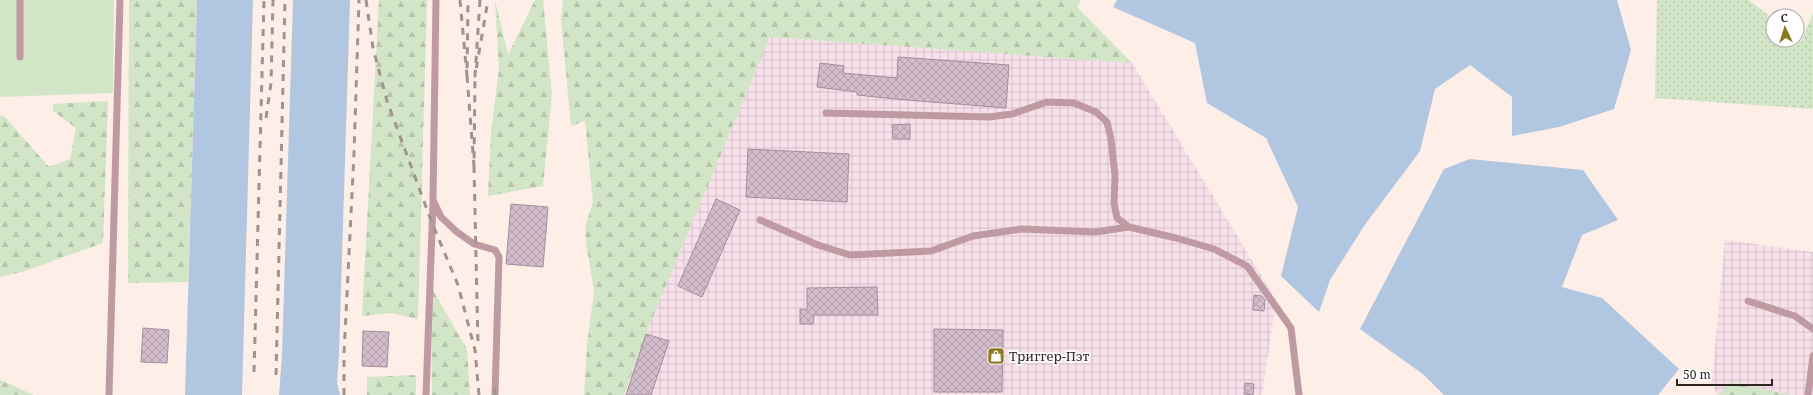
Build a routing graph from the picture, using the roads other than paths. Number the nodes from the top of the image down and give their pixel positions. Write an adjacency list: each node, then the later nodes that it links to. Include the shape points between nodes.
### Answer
1 (20, 0): 4 (lane)
2 (120, 0): 12 (lane)
3 (436, 0): 6 (lane)
4 (20, 57)
5 (826, 113): 8 (lane, via 989,117 1012,114 1047,102 1074,103 1096,112 1107,122 1112,139 1114,203 1117,218)
6 (433, 200): 13 (lane); 14 (lane, via 441,217 457,232 474,244 495,250 499,257)
7 (760, 220): 8 (lane, via 818,245 850,255 931,251 973,236 1022,229 1095,232)
8 (1129, 227): 15 (lane, via 1214,249 1247,266 1291,328)
9 (1748, 301): 10 (lane, via 1795,316)
10 (1813, 329)
11 (1813, 356): 16 (lane)
12 (109, 395)
13 (426, 395)
14 (495, 395)
15 (1299, 395)
16 (1808, 395)

